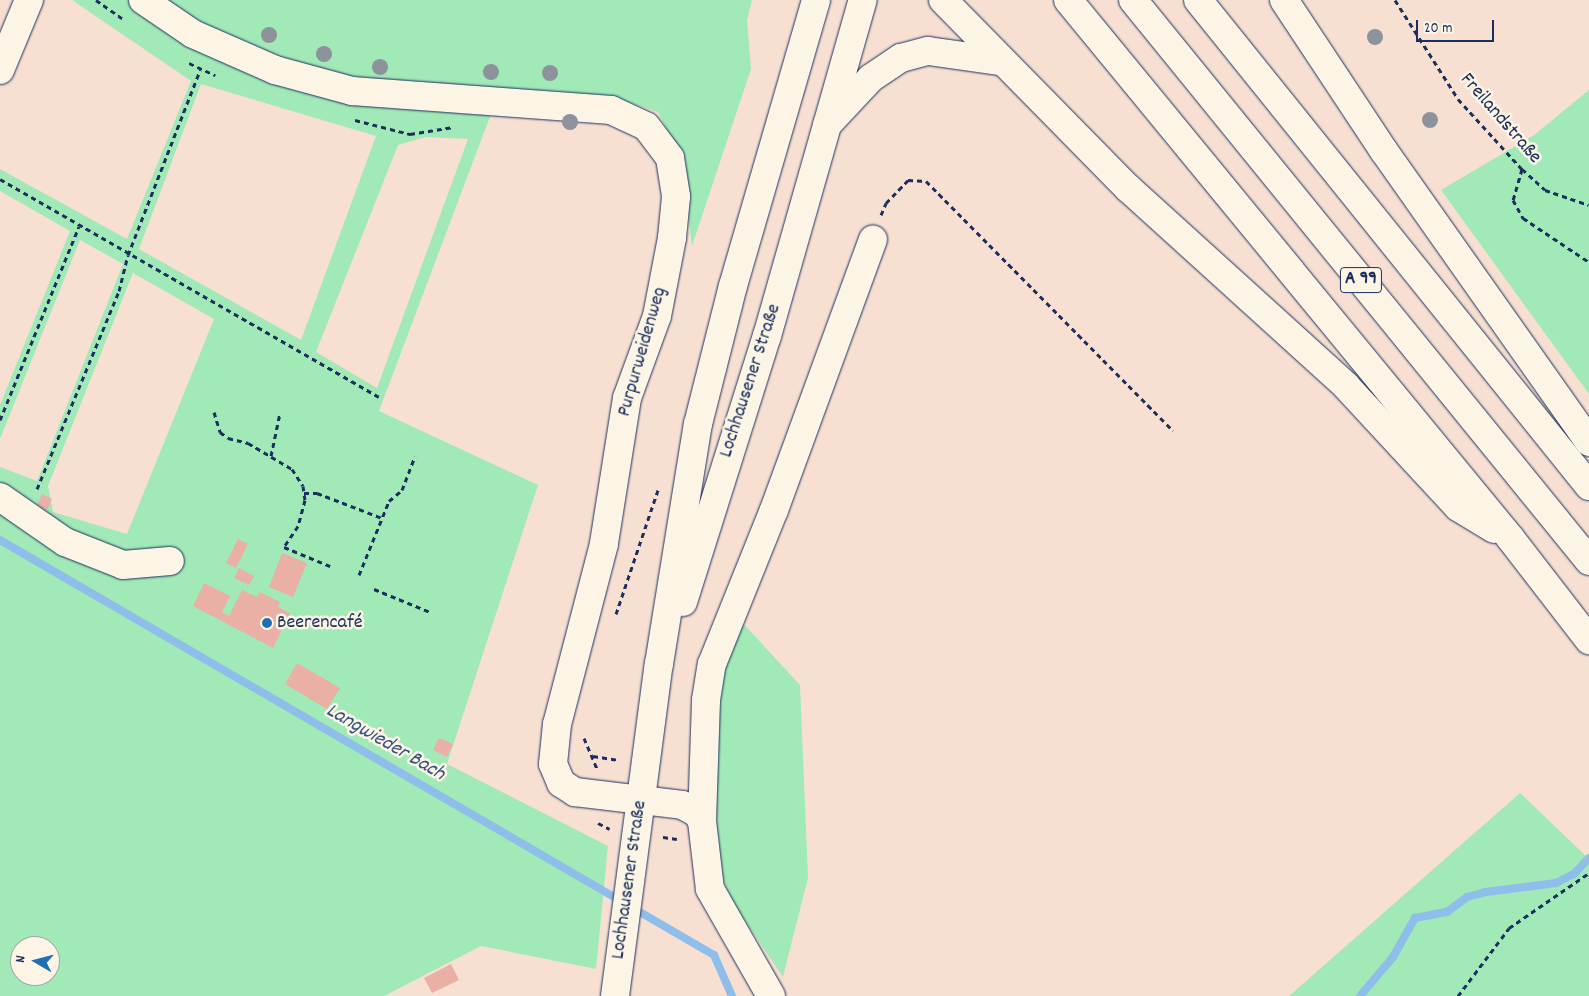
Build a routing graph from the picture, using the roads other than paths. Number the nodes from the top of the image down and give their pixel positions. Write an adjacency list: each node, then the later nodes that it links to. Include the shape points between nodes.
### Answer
1 (29, 0): 11 (main road)
2 (143, 0): 22 (main road, Purpurweidenweg, via 193,34 275,70 352,91 611,110 646,126 670,158 676,197 657,316 627,398 604,544 557,724 553,764 561,783 575,792)
3 (816, 0): 21 (main road, Lochhausener Straße, via 733,286 698,424)
4 (863, 0): 12 (main road, Lochhausener Straße)
5 (942, 0): 10 (main road)
6 (1068, 0): 17 (main road, A 99)
7 (1133, 0): 19 (main road, A 99)
8 (1198, 0): 15 (main road)
9 (1284, 0): 14 (main road, via 1384,152)
10 (1000, 61): 12 (main road, via 928,51 901,58 871,78); 17 (main road, via 1128,188 1346,386 1458,507)
11 (0, 70)
12 (828, 125): 21 (main road, Lochhausener Straße, via 767,336 693,568)
13 (873, 240): 23 (main road, via 774,510 712,664 706,700)
14 (1589, 442)
15 (1589, 486)
16 (0, 497): 18 (main road, via 65,542 124,565)
17 (1511, 539): 20 (main road, A 99)
18 (170, 561)
19 (1589, 561)
20 (1589, 640)
21 (646, 764): 22 (main road, Lochhausener Straße)
22 (641, 800): 23 (main road, Purpurweidenweg, via 691,807); 24 (main road, Lochhausener Straße)
23 (702, 821): 25 (main road, via 710,889)
24 (615, 996)
25 (771, 996)

